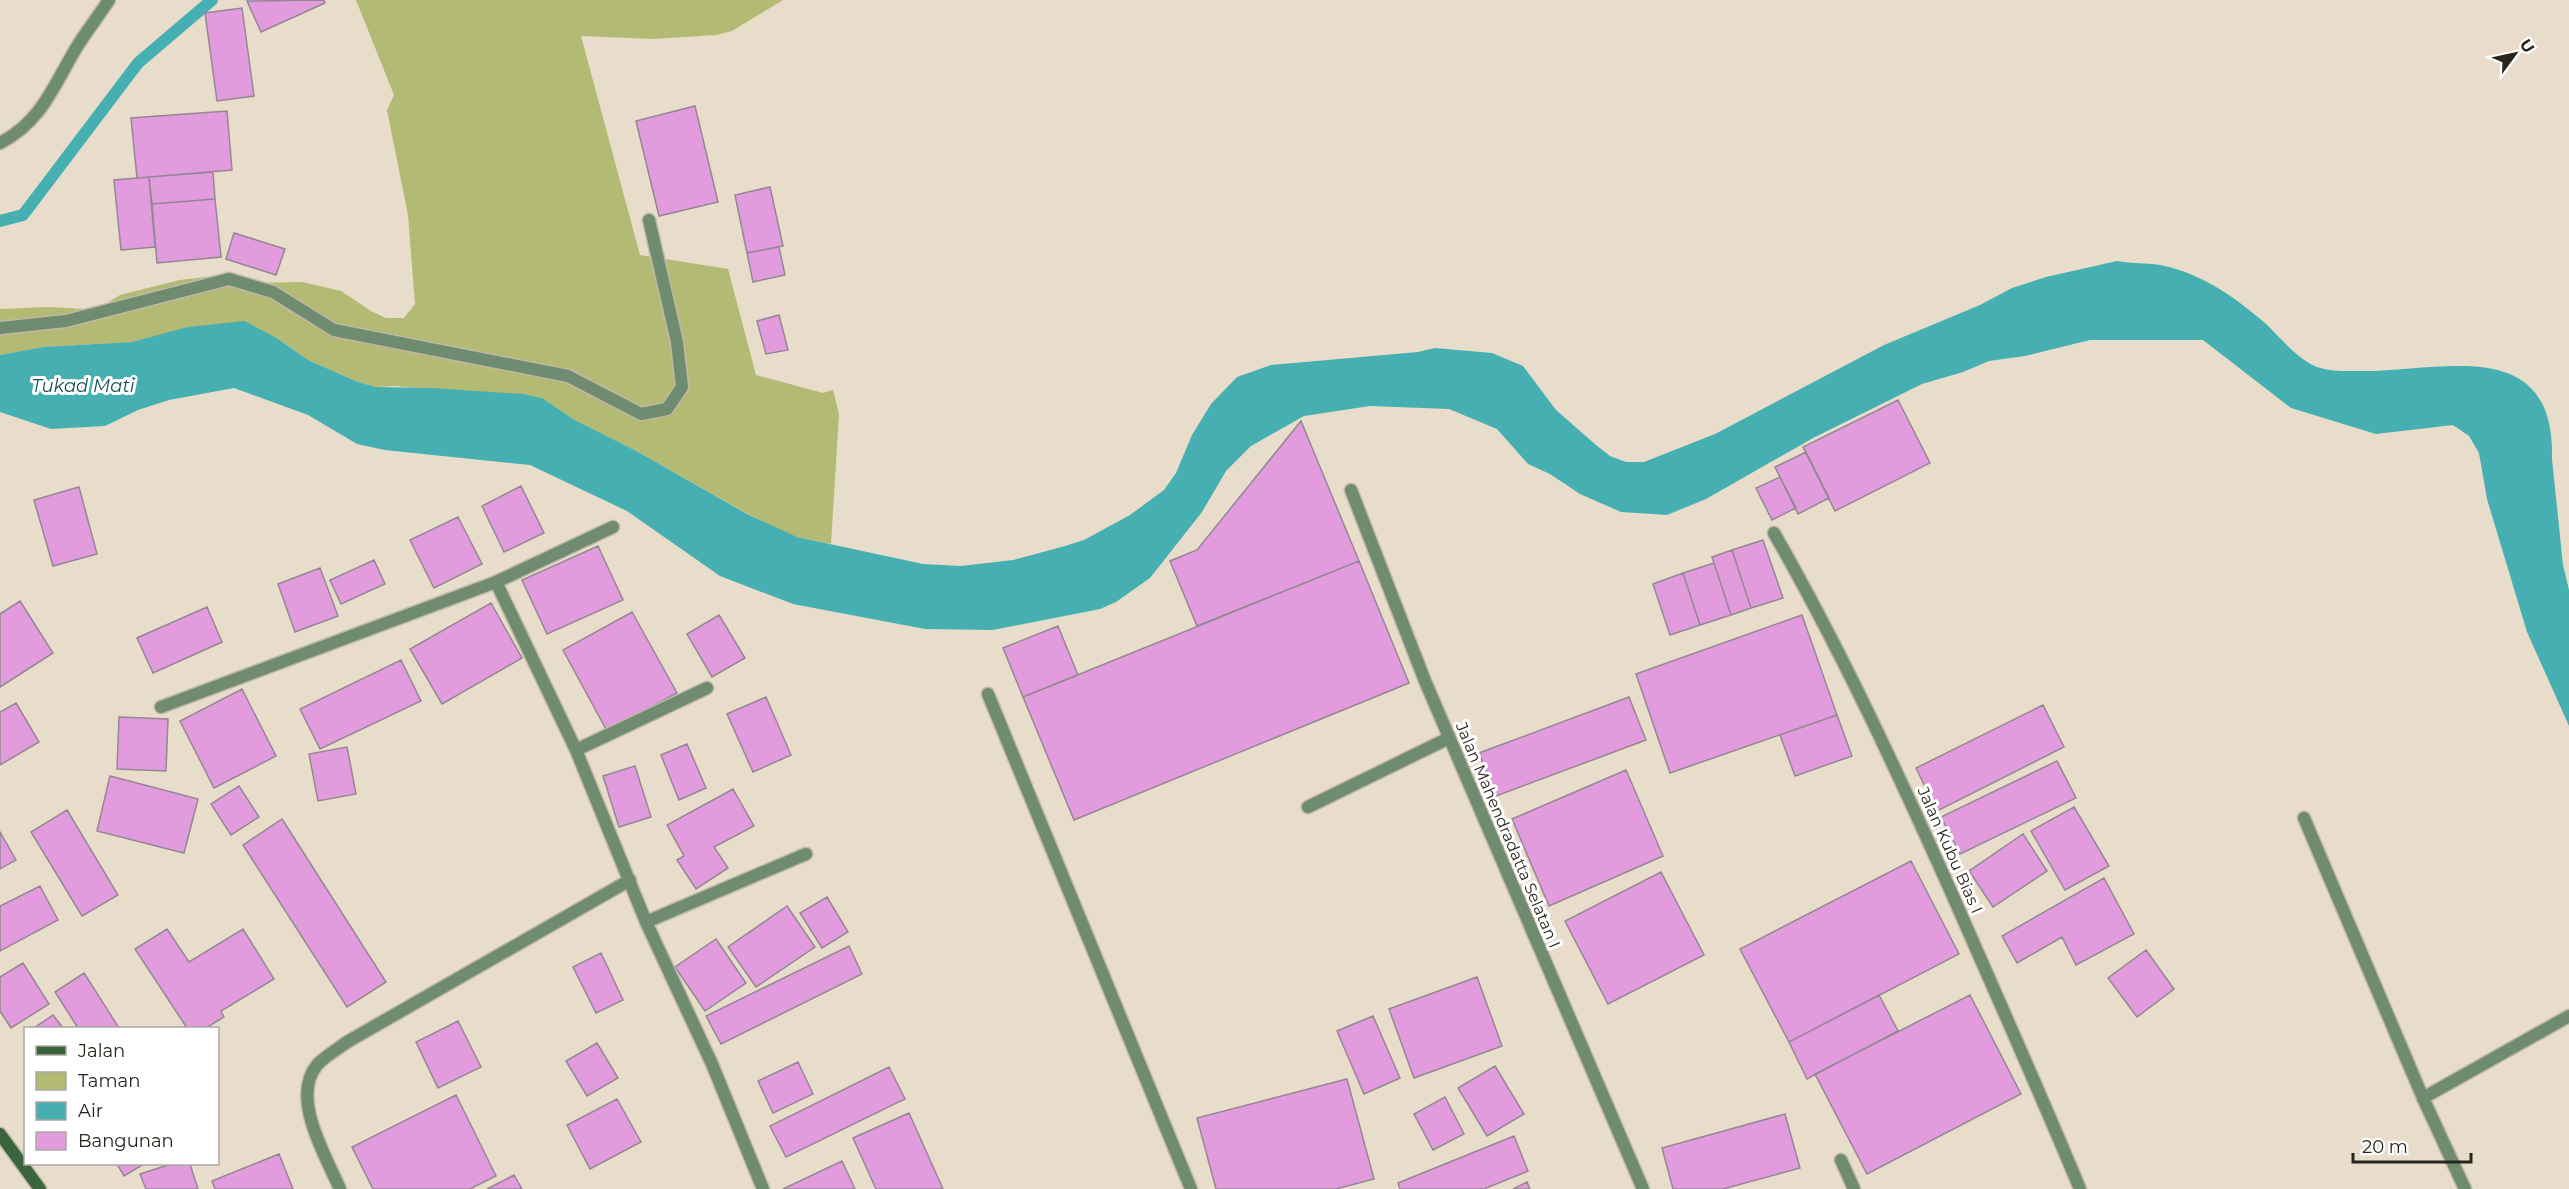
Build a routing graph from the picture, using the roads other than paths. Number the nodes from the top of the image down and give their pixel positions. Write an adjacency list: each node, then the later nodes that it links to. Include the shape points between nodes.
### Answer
1 (109, 0): 2 (street, via 43,107 26,126)
2 (0, 143)
3 (649, 220): 4 (street, via 677,342 682,387 667,409 641,414 568,376 334,330 273,292 229,279 66,321)
4 (0, 328)
5 (1351, 490): 12 (street, Jalan Mahendradatta Selatan I)
6 (614, 527): 8 (street)
7 (1774, 533): 29 (street, Jalan Kubu Bias I, via 1818,609 1892,762)
8 (496, 582): 11 (street); 13 (street)
9 (707, 688): 13 (street)
10 (988, 694): 26 (street)
11 (161, 707)
12 (1449, 738): 14 (street); 27 (street, Jalan Mahendradatta Selatan I)
13 (576, 750): 17 (street)
14 (1308, 807)
15 (2304, 818): 20 (street)
16 (806, 854): 18 (street)
17 (630, 880): 18 (street); 24 (street, via 347,1042 318,1065 310,1078 307,1096 310,1119)
18 (646, 922): 25 (street, via 712,1064)
19 (2569, 1016): 20 (street)
20 (2424, 1098): 30 (street)
21 (0, 1134): 23 (main road)
22 (1841, 1160): 28 (street)
23 (40, 1189)
24 (340, 1189)
25 (763, 1189)
26 (1191, 1189)
27 (1643, 1189)
28 (1854, 1189)
29 (2080, 1189)
30 (2465, 1189)

